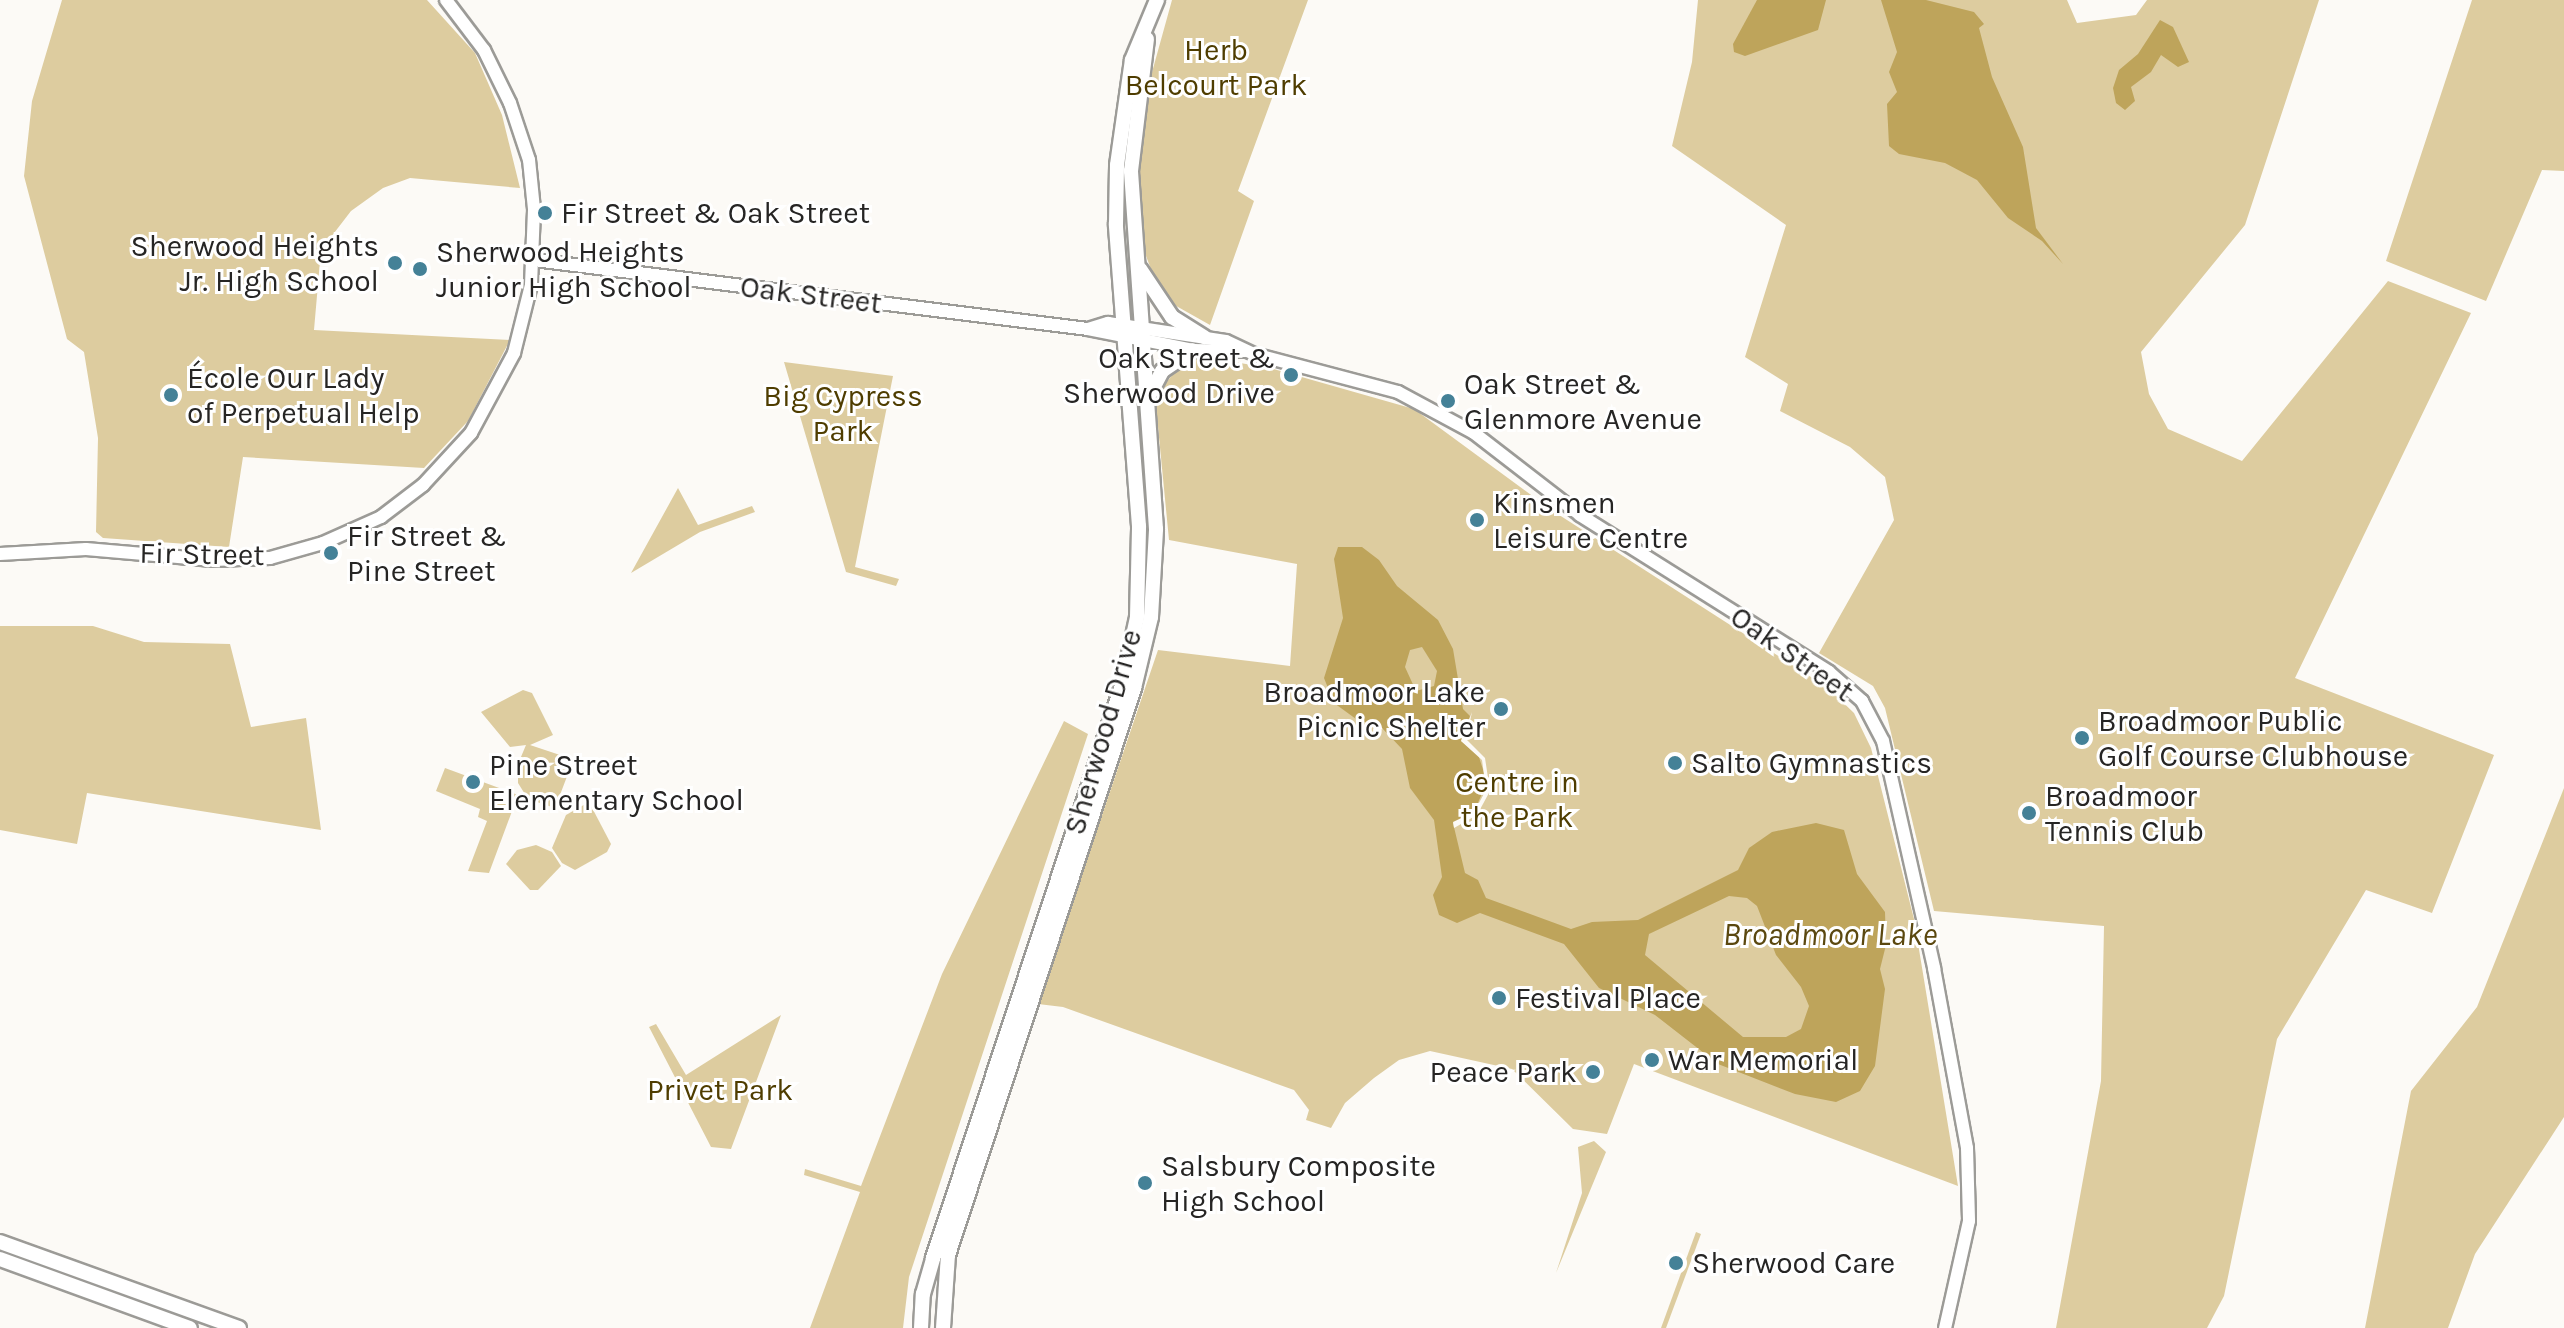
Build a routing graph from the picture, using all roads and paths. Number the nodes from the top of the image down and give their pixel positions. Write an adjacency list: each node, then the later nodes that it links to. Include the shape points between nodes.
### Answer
1 (446, 0): 4 (street, Fir Street, via 484,50 519,125 533,198)
2 (1157, 0): 3 (main road, Sherwood Drive)
3 (1149, 23): 5 (main road, Sherwood Drive, via 1132,141); 6 (main road, Sherwood Drive, via 1132,60 1117,165)
4 (534, 260): 6 (street, Oak Street, via 1088,329 1108,323); 12 (street, Fir Street, via 514,353 489,406 445,463 381,517 323,543 270,558 213,560 86,549)
5 (1137, 262): 7 (main road, Sherwood Drive); 8 (main road, via 1172,317)
6 (1124, 333): 7 (street, Oak Street); 15 (main road, Sherwood Drive, via 1139,526 1140,591 1132,643 933,1258)
7 (1142, 336): 8 (street, Oak Street); 9 (street, Oak Street); 11 (main road, Sherwood Drive)
8 (1204, 337): 10 (street, Oak Street)
9 (1193, 350): 10 (street, Oak Street); 11 (main road, via 1162,371)
10 (1245, 351): 19 (street, Oak Street, via 1398,392 1474,433 1580,515 1829,672 1868,709 1886,756 1934,968 1967,1148 1969,1221)
11 (1147, 406): 18 (main road, Sherwood Drive, via 1156,562 1146,647 948,1255)
12 (0, 554)
13 (0, 1242): 17 (main road)
14 (0, 1259): 16 (main road)
15 (923, 1323)
16 (190, 1328)
17 (239, 1328)
18 (943, 1328)
19 (1945, 1328)

